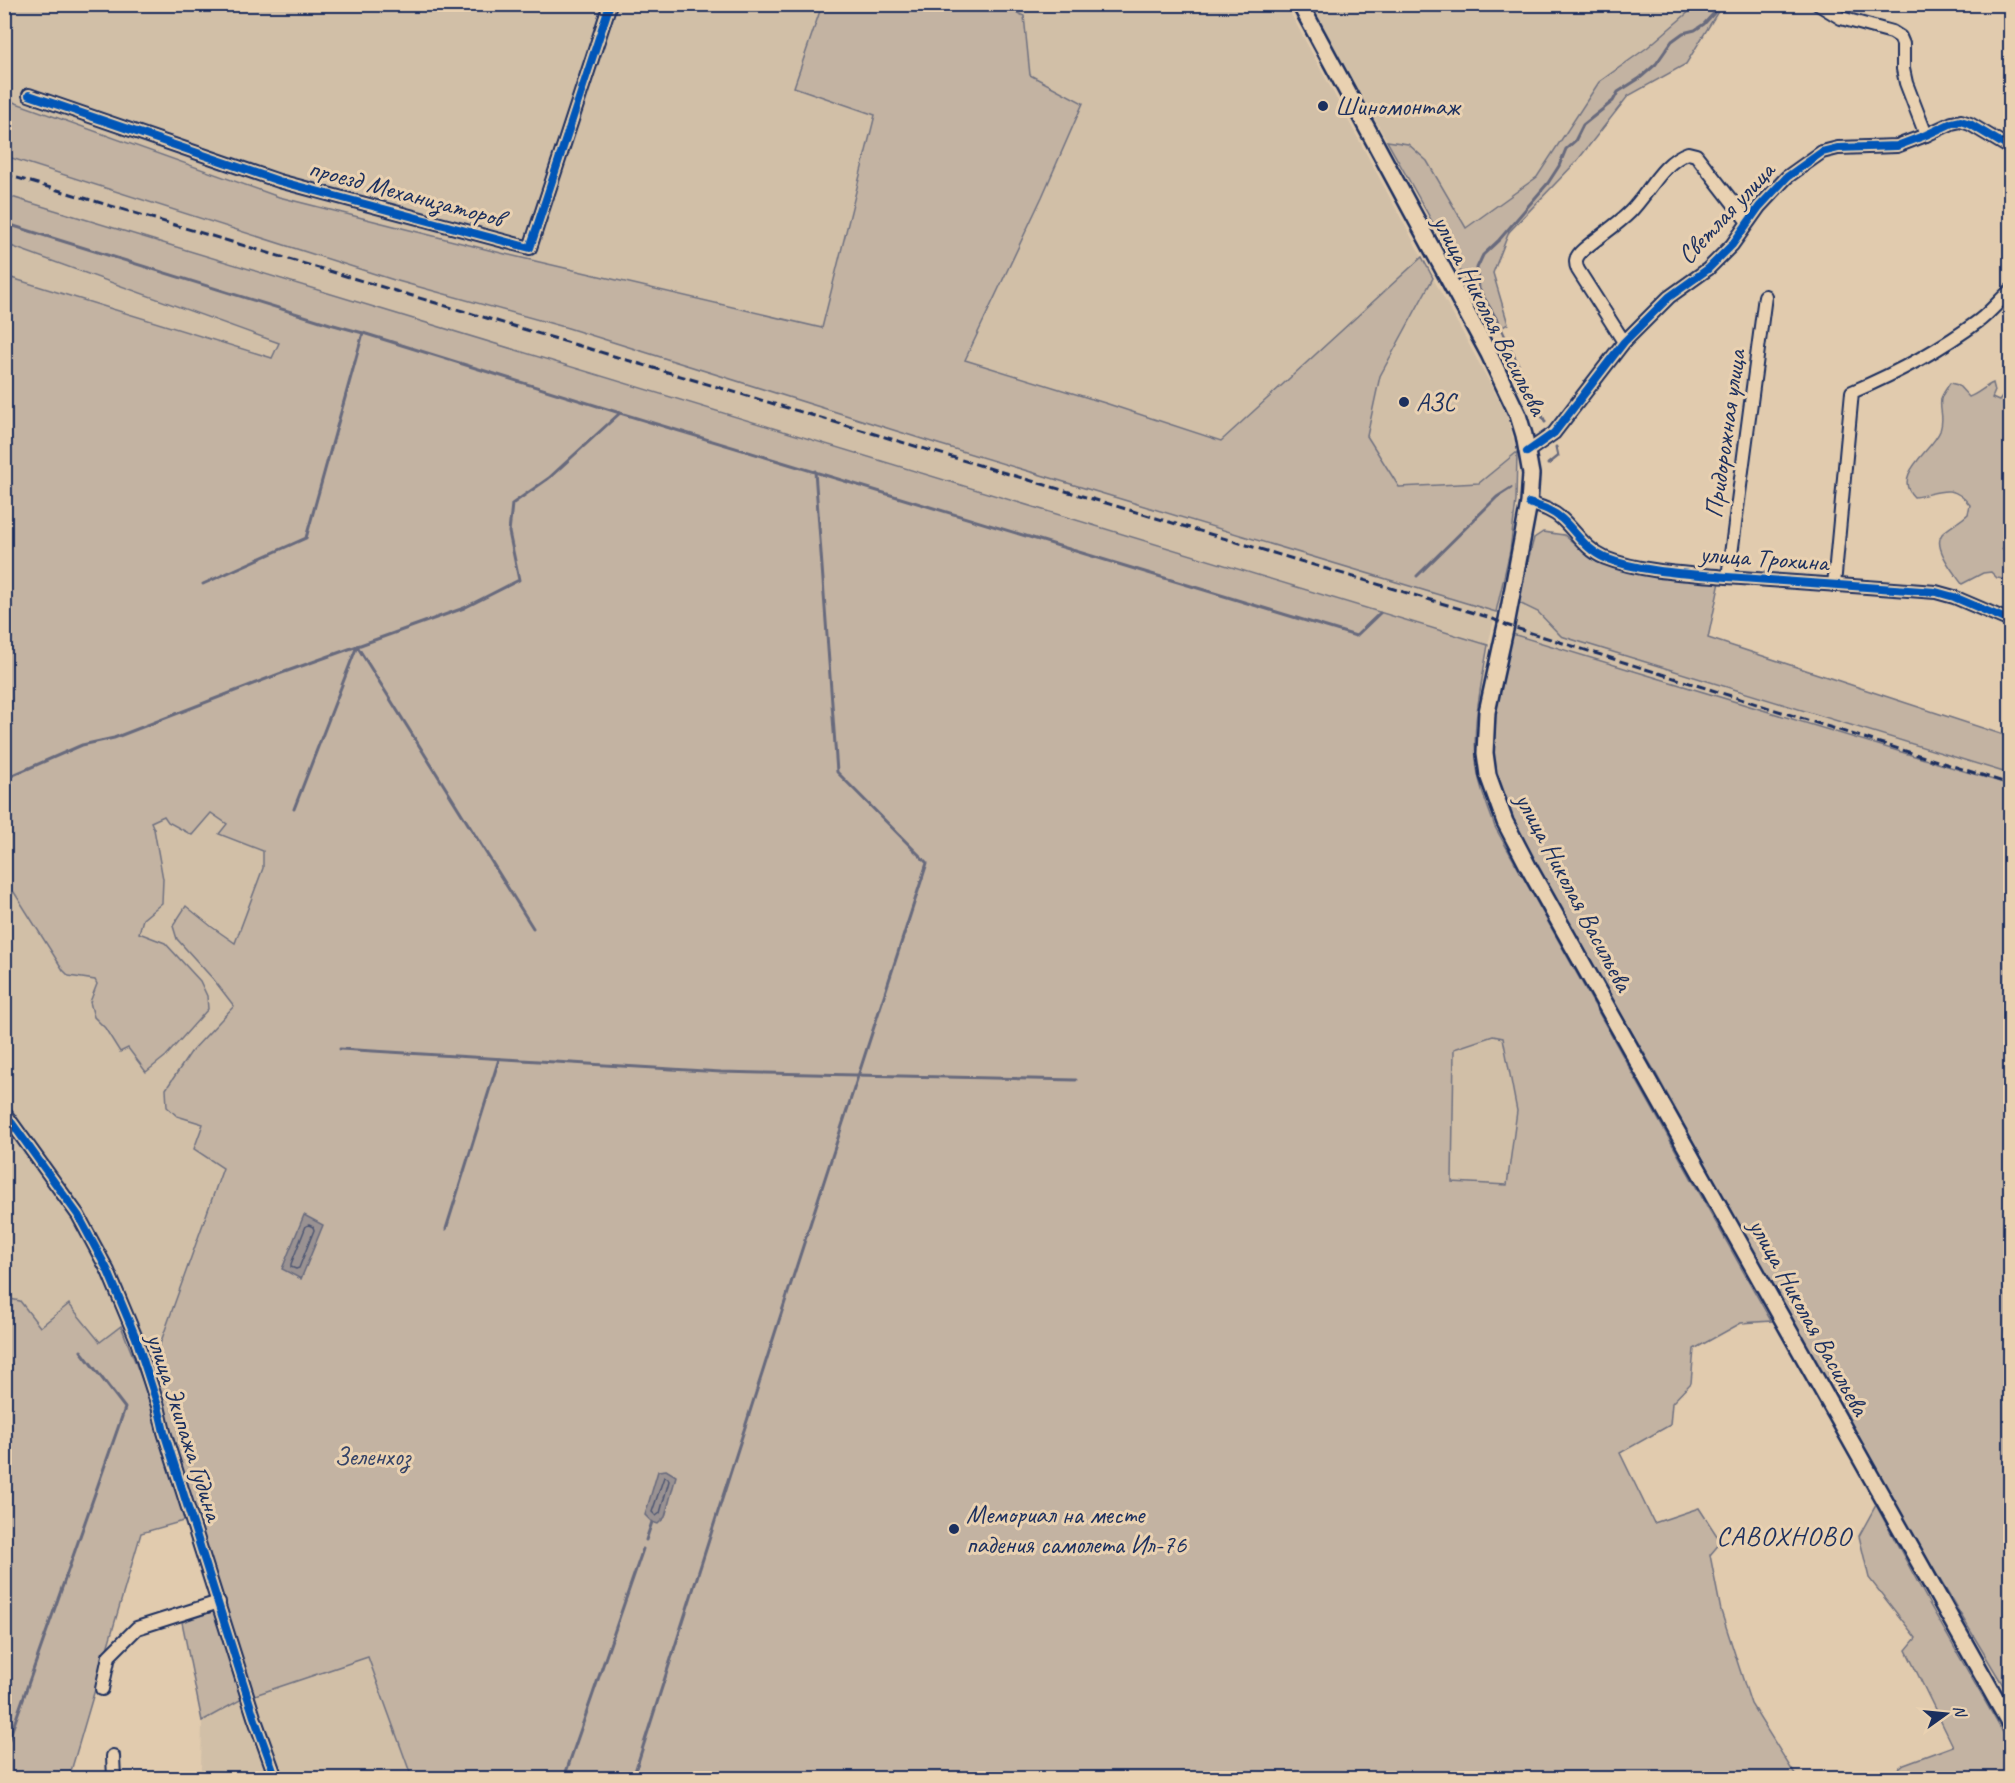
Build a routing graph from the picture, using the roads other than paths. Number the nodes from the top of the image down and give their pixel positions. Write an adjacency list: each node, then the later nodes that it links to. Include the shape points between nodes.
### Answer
1 (610, 4): 4 (street, проезд Механизаторов, via 530,248 279,181)
2 (1300, 4): 11 (main road, улица Николая Васильева, via 1489,354 1518,416)
3 (1818, 4): 5 (street, via 1840,18 1900,37 1906,83)
4 (29, 95)
5 (1926, 135): 6 (street, Светлая улица, via 1961,121); 7 (street, Светлая улица, via 1897,146 1822,152 1787,177)
6 (2010, 148)
7 (1748, 222): 10 (street, Светлая улица, via 1708,269 1669,297); 10 (street, via 1696,155 1688,153 1677,158 1660,174 1629,212 1577,255 1578,270)
8 (2010, 291): 14 (street, via 1983,318 1914,364 1852,392)
9 (1766, 296): 13 (street, Придорожная улица)
10 (1624, 342): 11 (street, Светлая улица, via 1554,433)
11 (1527, 452): 12 (main road, улица Николая Васильева, via 1531,474)
12 (1529, 503): 13 (street, улица Трохина, via 1562,519 1587,546 1605,558 1661,571); 19 (main road, улица Николая Васильева, via 1487,712 1488,775 1506,822)
13 (1728, 577): 14 (street, улица Трохина)
14 (1834, 585): 15 (street, улица Трохина, via 1936,592)
15 (2010, 621)
16 (4, 1112): 17 (street, улица Экипажа Гудина, via 78,1215 108,1270 136,1338)
17 (219, 1602): 18 (street, via 137,1628 109,1656); 22 (street, улица Экипажа Гудина)
18 (102, 1689)
19 (2010, 1724)
20 (113, 1756): 21 (street)
21 (114, 1779)
22 (276, 1779)

